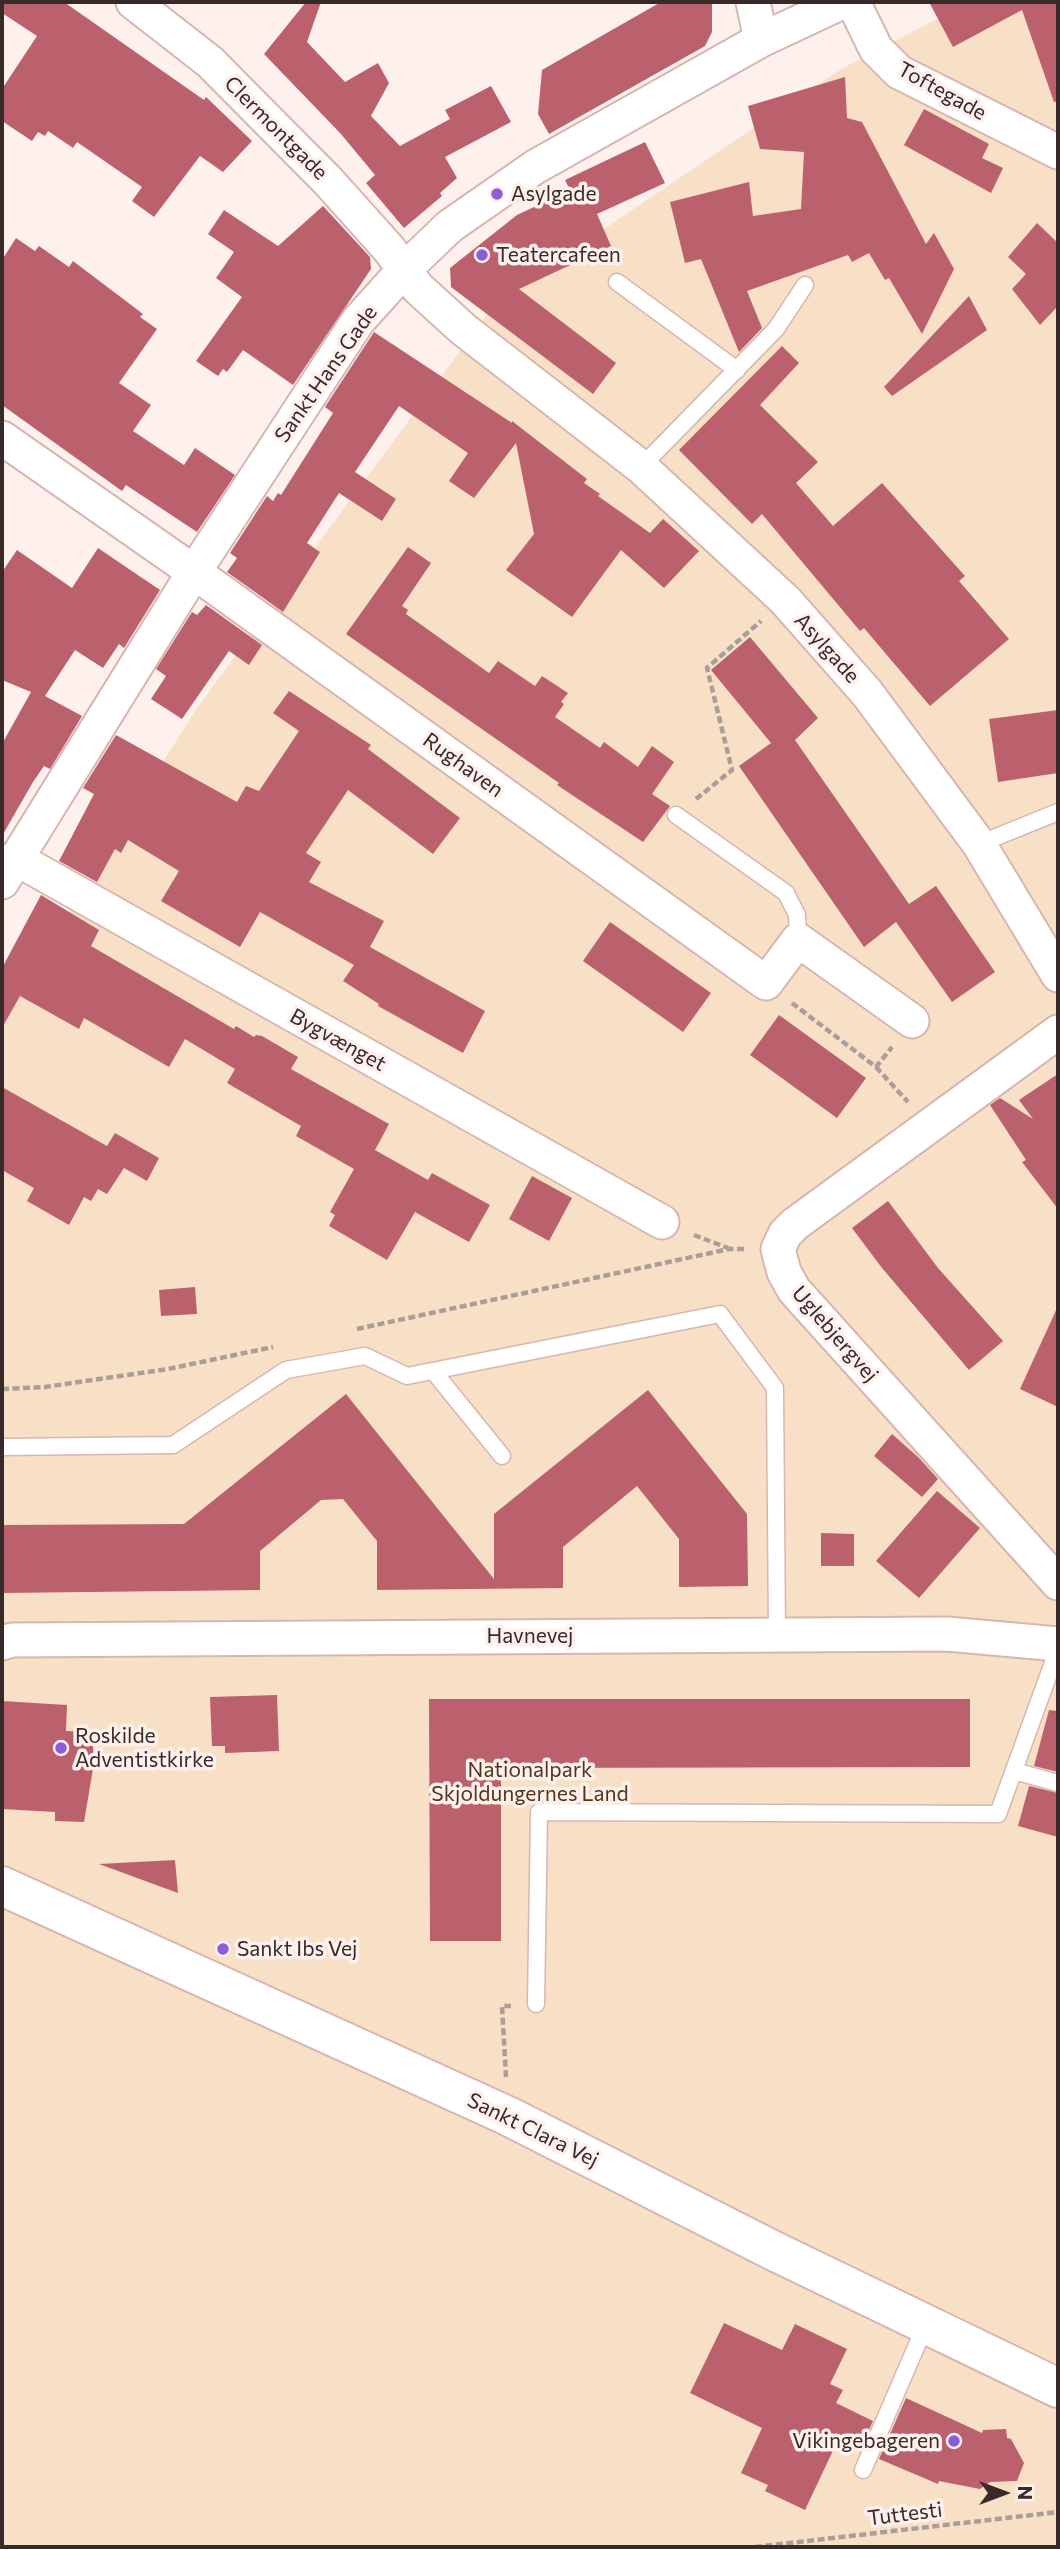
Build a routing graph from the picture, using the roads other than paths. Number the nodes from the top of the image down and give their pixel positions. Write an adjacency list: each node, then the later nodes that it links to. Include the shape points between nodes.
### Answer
1 (133, 2): 7 (street, Clermontgade, via 210,62 329,182)
2 (753, 2): 5 (street)
3 (842, 2): 5 (street, Sankt Hans Gade)
4 (853, 2): 6 (street, Toftegade, via 876,49 899,72)
5 (761, 40): 7 (street, Sankt Hans Gade, via 536,167 450,226)
6 (1058, 152)
7 (404, 270): 12 (street, Asylgade, via 463,329); 13 (street, Sankt Hans Gade, via 358,321)
8 (617, 282): 10 (lane)
9 (805, 285): 10 (lane, via 776,329)
10 (737, 370): 12 (lane)
11 (2, 438): 13 (street, Rughaven)
12 (641, 467): 16 (street, Asylgade, via 785,600 867,693)
13 (194, 572): 17 (street, Sankt Hans Gade); 18 (street, Rughaven, via 766,983)
14 (1058, 812): 16 (lane)
15 (676, 815): 18 (lane, via 786,893 797,915)
16 (979, 844): 19 (street, Asylgade)
17 (7, 867): 22 (street, Bygvænget)
18 (798, 940): 20 (street)
19 (1058, 975)
20 (912, 1021)
21 (1058, 1032): 26 (street, Uglebjergvej, via 795,1224 778,1249 783,1272 794,1290)
22 (662, 1222)
23 (434, 1372): 24 (lane, via 407,1376 365,1356 286,1370 173,1445); 25 (lane); 27 (lane, via 720,1314 775,1388)
24 (2, 1447)
25 (502, 1456)
26 (1058, 1583)
27 (777, 1634): 28 (street, Havnevej); 29 (street, Havnevej, via 947,1634)
28 (2, 1643)
29 (1058, 1647): 30 (lane, Havnevej)
30 (1014, 1772): 31 (lane); 33 (lane, Havnevej, via 998,1814 540,1812)
31 (1058, 1783)
32 (2, 1886): 34 (main road, Sankt Clara Vej, via 508,2116)
33 (536, 2004)
34 (926, 2324): 35 (main road, Sankt Clara Vej); 36 (lane)
35 (1058, 2388)
36 (863, 2470)

